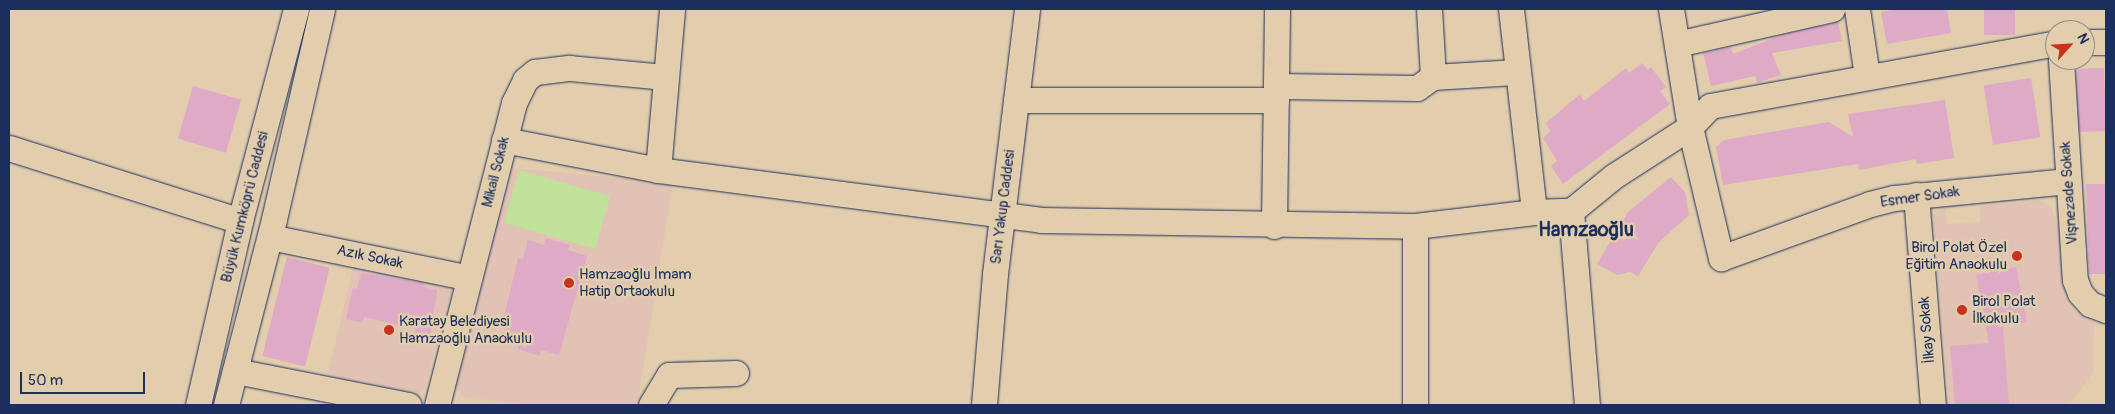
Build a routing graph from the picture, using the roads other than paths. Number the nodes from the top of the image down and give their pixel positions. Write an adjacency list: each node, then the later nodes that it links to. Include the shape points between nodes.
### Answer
1 (296, 9): 29 (street, Büyük Kumköprü Caddesi)
2 (322, 9): 32 (street, Büyük Kumköprü Caddesi)
3 (672, 9): 16 (street)
4 (1027, 9): 19 (street, Sarı Yakup Caddesi)
5 (1277, 9): 18 (street)
6 (1429, 9): 17 (street)
7 (1512, 9): 14 (street)
8 (1671, 9): 11 (street)
9 (1832, 9): 11 (street)
10 (1857, 9): 15 (street)
11 (1677, 44): 20 (street)
12 (2045, 46): 15 (street)
13 (2062, 70): 24 (street, Vişnezade Sokak)
14 (1516, 72): 17 (street); 27 (street)
15 (1867, 76): 20 (street, via 1710,106)
16 (666, 77): 21 (street, Mikail Sokak, via 570,68 535,72 525,80 514,103); 23 (street)
17 (1433, 77): 18 (street, via 1417,88)
18 (1277, 93): 19 (street); 30 (street)
19 (1016, 100): 28 (street, Sarı Yakup Caddesi)
20 (1690, 127): 25 (street, Esmer Sokak, via 1721,258 1870,204); 26 (street, via 1614,176)
21 (504, 140): 23 (street); 33 (street, Mikail Sokak)
22 (9, 148): 29 (street)
23 (658, 170): 28 (street)
24 (2068, 181): 25 (street, Esmer Sokak); 34 (street, Vişnezade Sokak, via 2074,280 2090,304)
25 (1916, 196): 45 (street, İlkay Sokak)
26 (1571, 211): 27 (street); 44 (street)
27 (1534, 212): 31 (street)
28 (1002, 214): 30 (street, via 1040,220); 42 (street, Sarı Yakup Caddesi)
29 (240, 221): 37 (street, Büyük Kumköprü Caddesi)
30 (1274, 226): 31 (street)
31 (1415, 226): 43 (street)
32 (270, 236): 33 (street, Azık Sokak); 35 (street, Büyük Kumköprü Caddesi)
33 (469, 278): 40 (street, Mikail Sokak)
34 (2106, 310)
35 (235, 371): 38 (street, Büyük Kumköprü Caddesi); 39 (street)
36 (736, 373): 41 (street, via 669,374)
37 (198, 405)
38 (226, 405)
39 (408, 405)
40 (437, 405)
41 (651, 405)
42 (984, 405)
43 (1415, 405)
44 (1587, 405)
45 (1934, 405)

